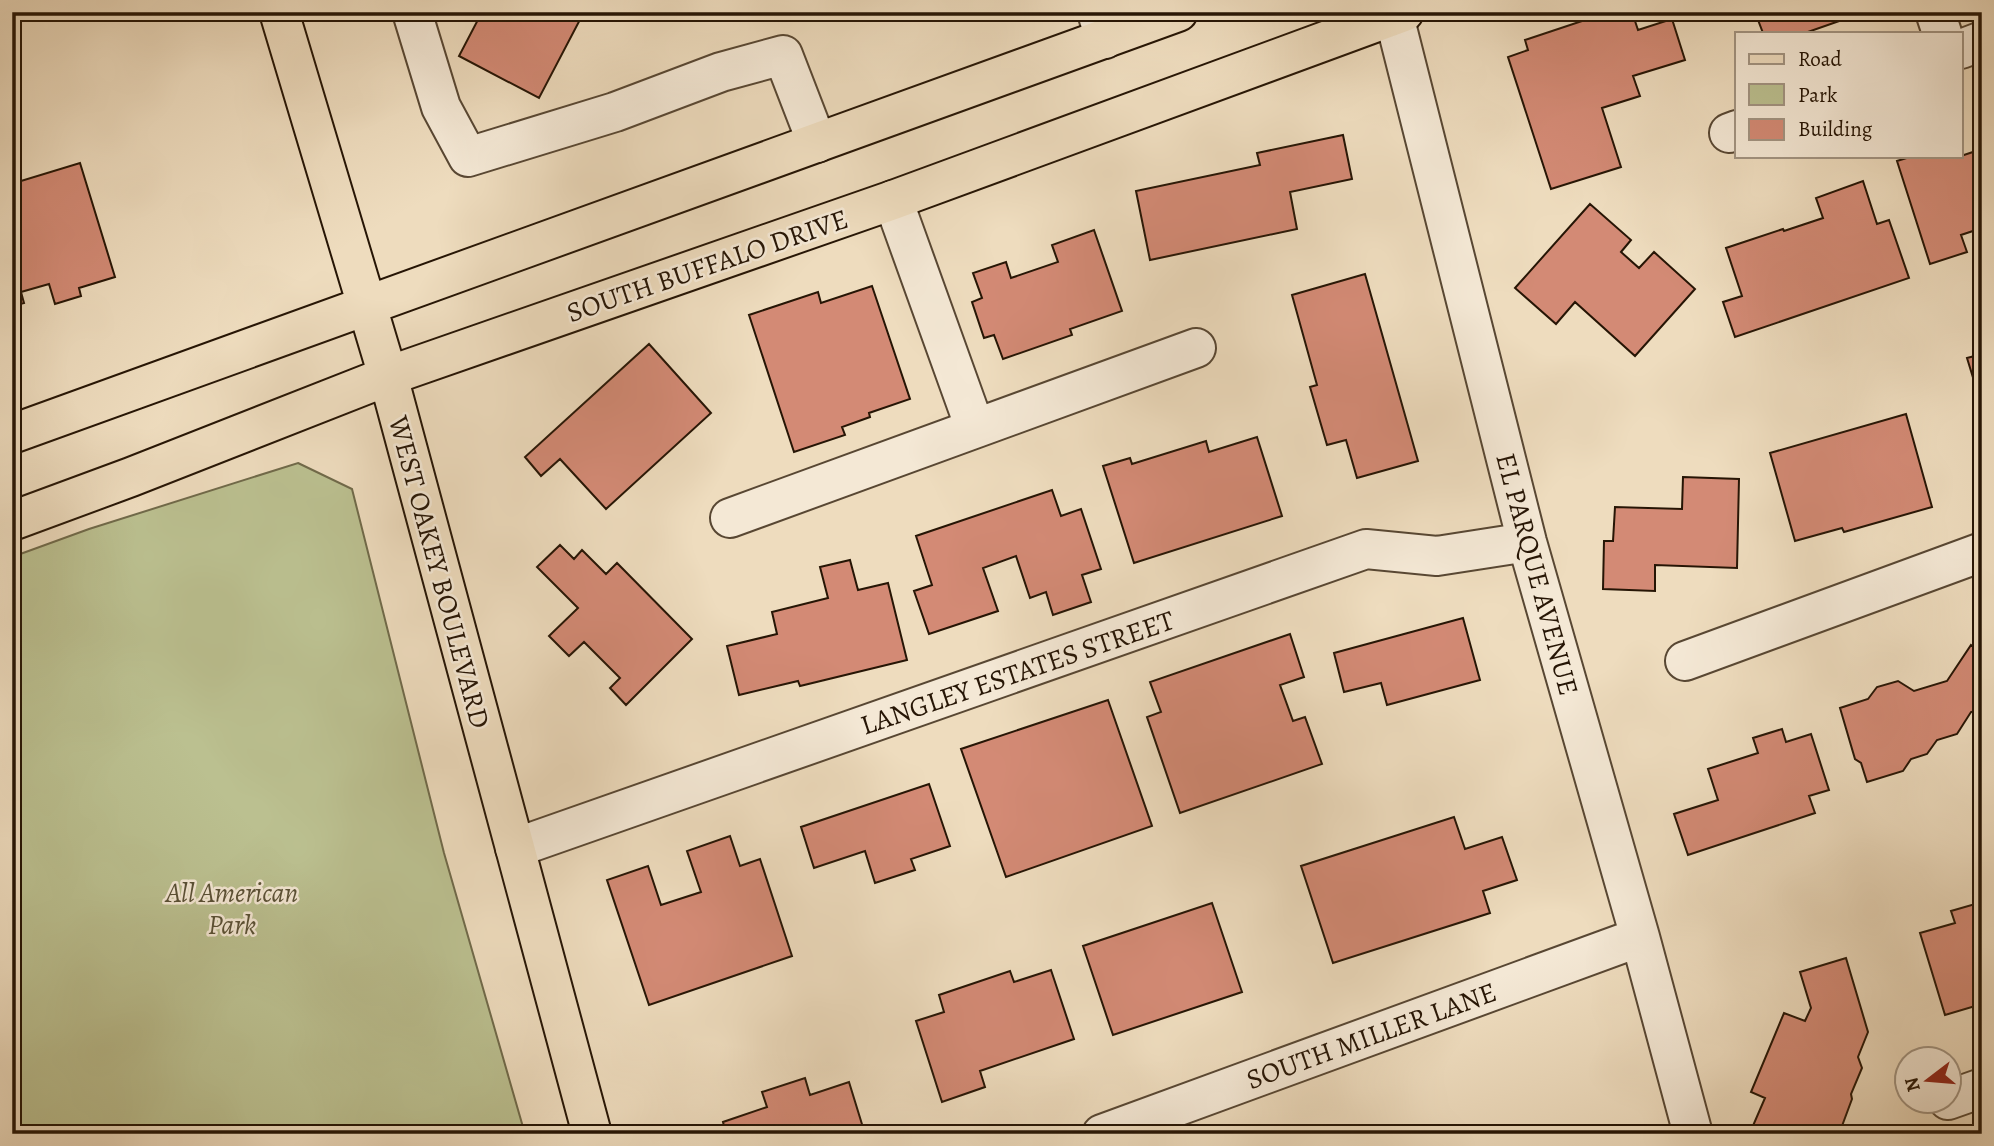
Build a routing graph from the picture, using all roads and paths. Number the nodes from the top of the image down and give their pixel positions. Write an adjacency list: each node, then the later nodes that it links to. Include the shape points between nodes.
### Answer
1 (279, 12): 12 (main road, WEST OAKEY BOULEVARD)
2 (412, 12): 10 (street, via 441,107 468,156 783,55)
3 (1178, 12): 6 (main road)
4 (1935, 12): 7 (street)
5 (1397, 13): 11 (main road, SOUTH BUFFALO DRIVE); 19 (street, EL PARQUE AVENUE)
6 (1101, 26): 10 (main road)
7 (1942, 32)
8 (1982, 41): 9 (street)
9 (1962, 49)
10 (817, 143): 12 (main road)
11 (893, 200): 14 (main road, SOUTH BUFFALO DRIVE); 15 (street)
12 (368, 306): 14 (main road, WEST OAKEY BOULEVARD); 16 (main road)
13 (1196, 348): 15 (street)
14 (388, 376): 18 (main road, SOUTH BUFFALO DRIVE); 22 (main road, WEST OAKEY BOULEVARD)
15 (975, 428): 17 (street)
16 (12, 434)
17 (730, 518)
18 (12, 521)
19 (1527, 542): 22 (street, LANGLEY ESTATES STREET, via 1437,555 1366,549); 23 (street, EL PARQUE AVENUE)
20 (1982, 552): 21 (street)
21 (1685, 661)
22 (515, 848): 27 (main road, WEST OAKEY BOULEVARD)
23 (1640, 937): 26 (street, SOUTH MILLER LANE); 28 (street, EL PARQUE AVENUE)
24 (1982, 1088): 25 (street)
25 (1962, 1096)
26 (1123, 1130)
27 (592, 1134)
28 (1693, 1134)

